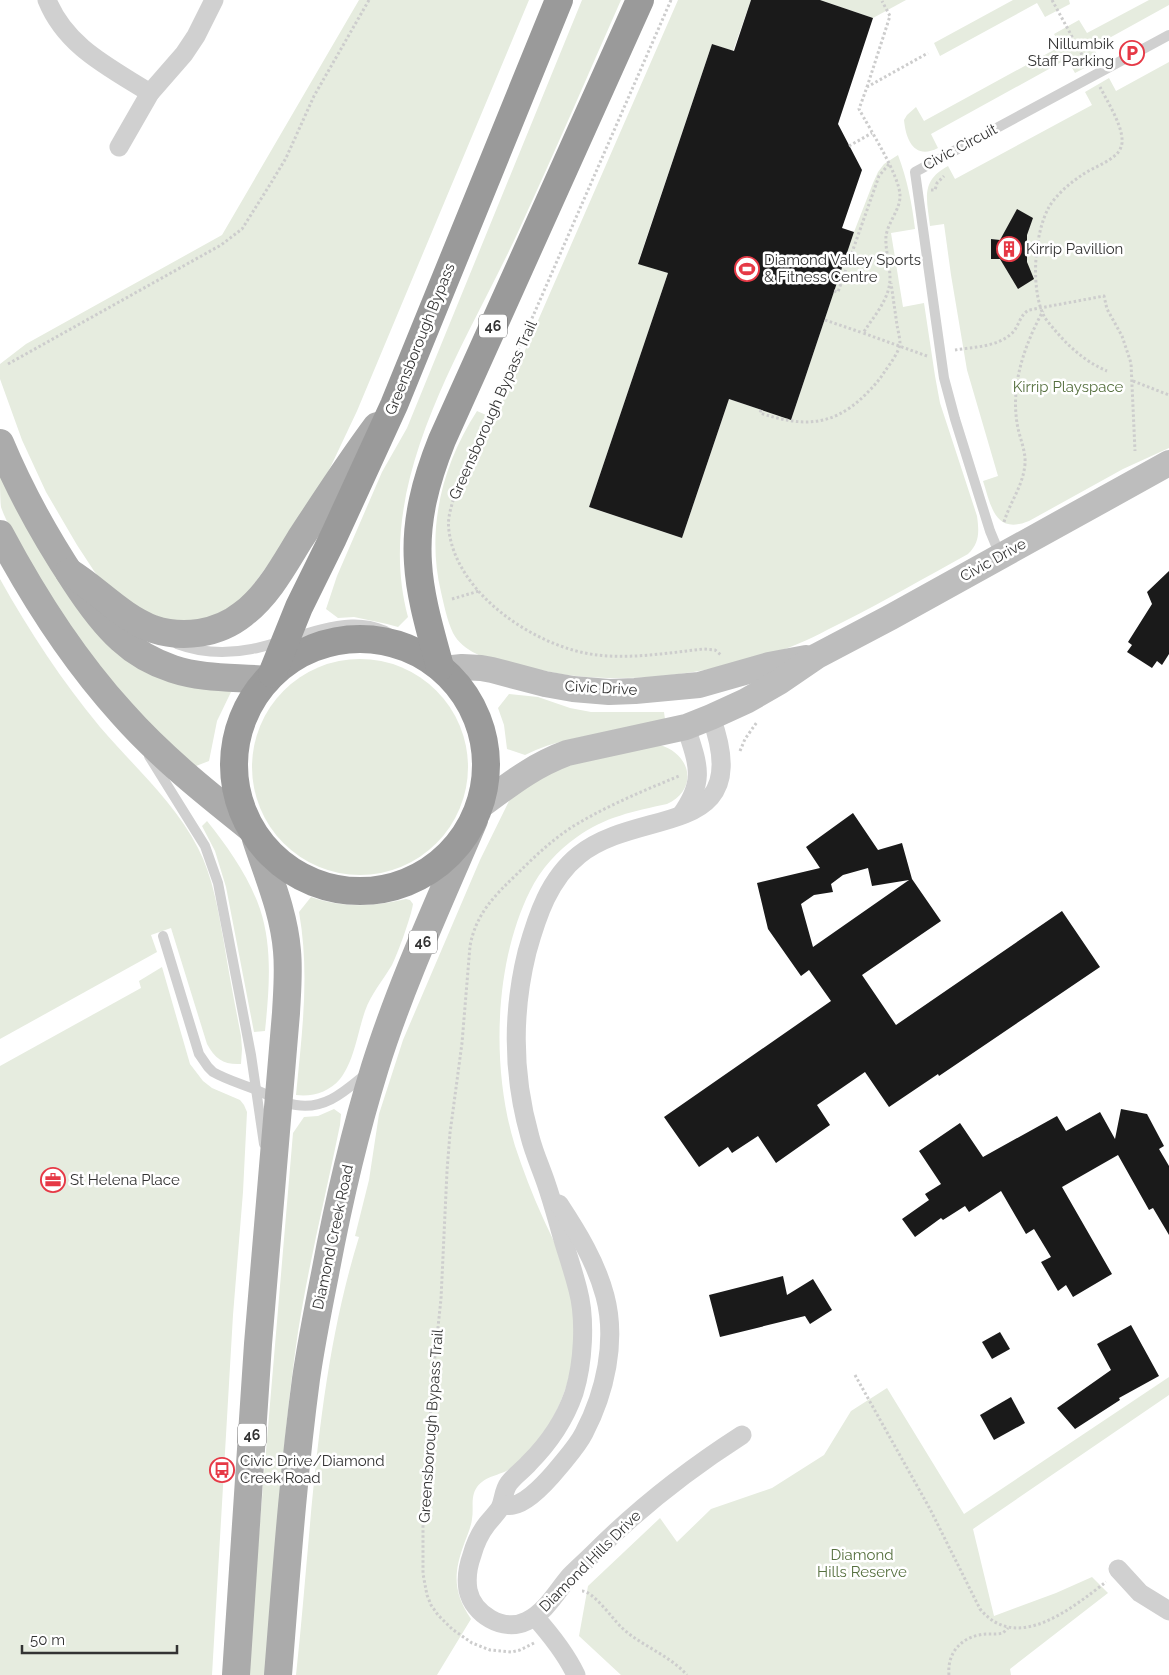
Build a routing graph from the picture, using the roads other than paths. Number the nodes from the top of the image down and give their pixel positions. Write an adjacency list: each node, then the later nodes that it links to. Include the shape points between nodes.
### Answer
1 (47, 0): 6 (street, via 60,25 81,48)
2 (214, 0): 6 (street, via 184,54)
3 (559, 0): 8 (highway, Greensborough Bypass / 46)
4 (640, 0): 18 (highway, 46, via 430,470 420,513 418,564 428,622)
5 (1169, 35): 12 (lane, Civic Circuit, via 915,172 944,378)
6 (150, 93): 7 (street)
7 (119, 146)
8 (394, 405): 14 (main road, via 342,475 276,576 242,615 220,627 192,633 172,634); 15 (highway, Greensborough Bypass / 46)
9 (0, 443): 13 (main road, via 25,500)
10 (1169, 463): 12 (street, Civic Drive)
11 (2, 540): 21 (main road, via 63,641)
12 (1000, 556): 17 (street, Civic Drive)
13 (68, 572): 14 (main road); 19 (main road, via 120,638 149,658 190,674)
14 (139, 622): 15 (lane, via 168,641 206,651 254,649)
15 (285, 639): 16 (lane, via 332,626 351,625 388,632); 19 (highway, Greensborough Bypass / 46)
16 (406, 647): 18 (highway, 46); 19 (highway, 46, via 370,639 333,642 298,655)
17 (817, 656): 20 (street, Civic Drive); 22 (street, Civic Drive, via 746,701)
18 (442, 668): 20 (street, Civic Drive, via 492,670 545,684 600,691); 24 (highway, 46, via 470,701 484,739 487,767)
19 (270, 677): 26 (highway, 46, via 244,714 235,742 235,786)
20 (687, 686): 22 (street, Diamond Hills Drive); 23 (street)
21 (122, 714): 26 (main road, via 194,783); 29 (lane, via 199,836 212,864)
22 (711, 717): 23 (street, Civic Drive); 25 (street, Diamond Hills Drive, via 720,746 720,778 711,796 697,808)
23 (686, 727): 24 (street, Civic Drive, via 556,757 523,774); 25 (street, via 695,756 697,777 694,795)
24 (477, 814): 26 (highway, 46, via 463,838 433,868 415,879 374,891 332,888 293,873 276,860); 28 (main road, Diamond Creek Road / 46)
25 (681, 815): 30 (street, Diamond Hills Drive, via 616,835 586,850 569,863 553,884 539,913 520,993 516,1050 523,1107)
26 (253, 833): 29 (main road, 46, via 282,917 287,951 286,1013)
27 (163, 936): 29 (lane, via 203,1061 213,1072)
28 (376, 1066): 29 (lane, via 338,1096 325,1102 296,1105); 37 (main road, Diamond Creek Road / 46, via 338,1210 306,1377)
29 (268, 1094): 36 (main road, 46, via 270,1195)
30 (547, 1185): 32 (street, Diamond Hills Drive, via 580,1298 580,1366 574,1393 563,1418 550,1440 510,1482 503,1492); 32 (street, Diamond Hills Drive, via 586,1246 604,1295 609,1332 608,1355 594,1412 569,1455 526,1499 514,1505)
31 (742, 1435): 35 (street, Diamond Hills Drive, via 655,1497 570,1577)
32 (502, 1505): 35 (street, Diamond Hills Drive, via 476,1541 468,1570 469,1594 485,1616 498,1622 521,1624)
33 (1118, 1568): 34 (street, via 1140,1593)
34 (1169, 1612)
35 (535, 1617): 38 (street)
36 (236, 1675)
37 (278, 1675)
38 (576, 1675)

